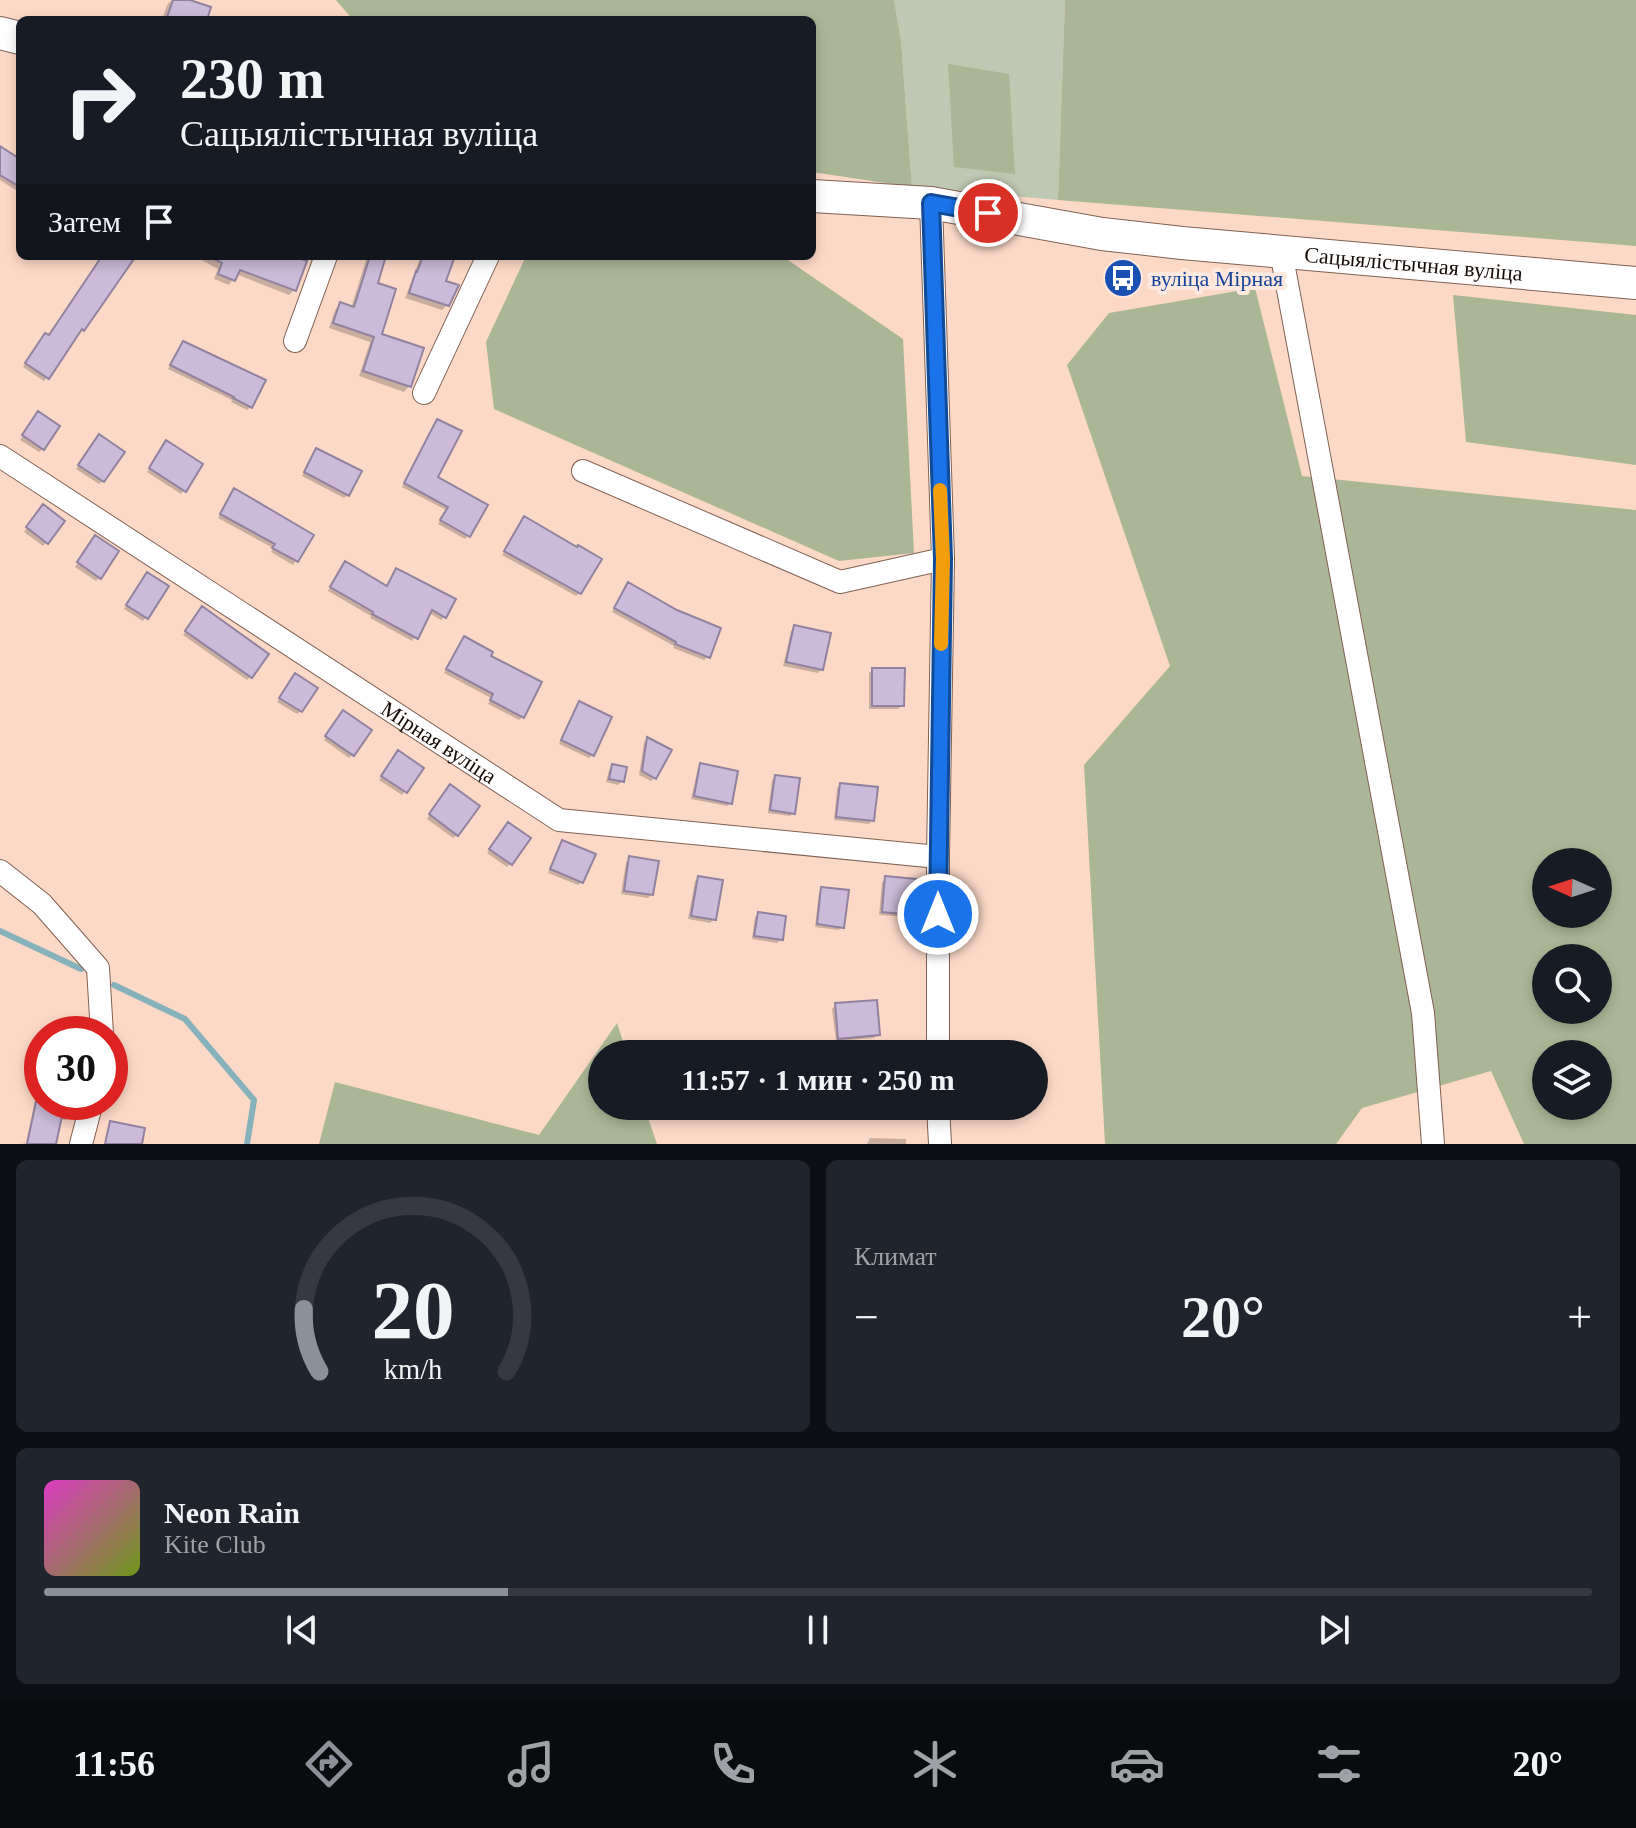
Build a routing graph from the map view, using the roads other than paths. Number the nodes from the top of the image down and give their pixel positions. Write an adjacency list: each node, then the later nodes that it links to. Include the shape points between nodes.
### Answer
1 (816, 196): 2 (main road, Сацыялістычная вуліца)
2 (931, 203): 3 (main road, Сацыялістычная вуліца, via 1102,234); 11 (street)
3 (1281, 252): 6 (main road, Сацыялістычная вуліца); 20 (street, via 1423,1013)
4 (325, 260): 7 (street)
5 (486, 260): 8 (street)
6 (1636, 283)
7 (295, 341)
8 (424, 393)
9 (0, 456): 12 (street, Мірная вуліца, via 559,820)
10 (583, 471): 11 (street, via 840,582)
11 (943, 559): 12 (street)
12 (938, 857): 15 (street)
13 (0, 871): 14 (street, via 42,904 98,968)
14 (101, 1016)
15 (938, 1040)
16 (87, 1120): 18 (street)
17 (939, 1120): 19 (street)
18 (81, 1144)
19 (940, 1144)
20 (1433, 1144)

